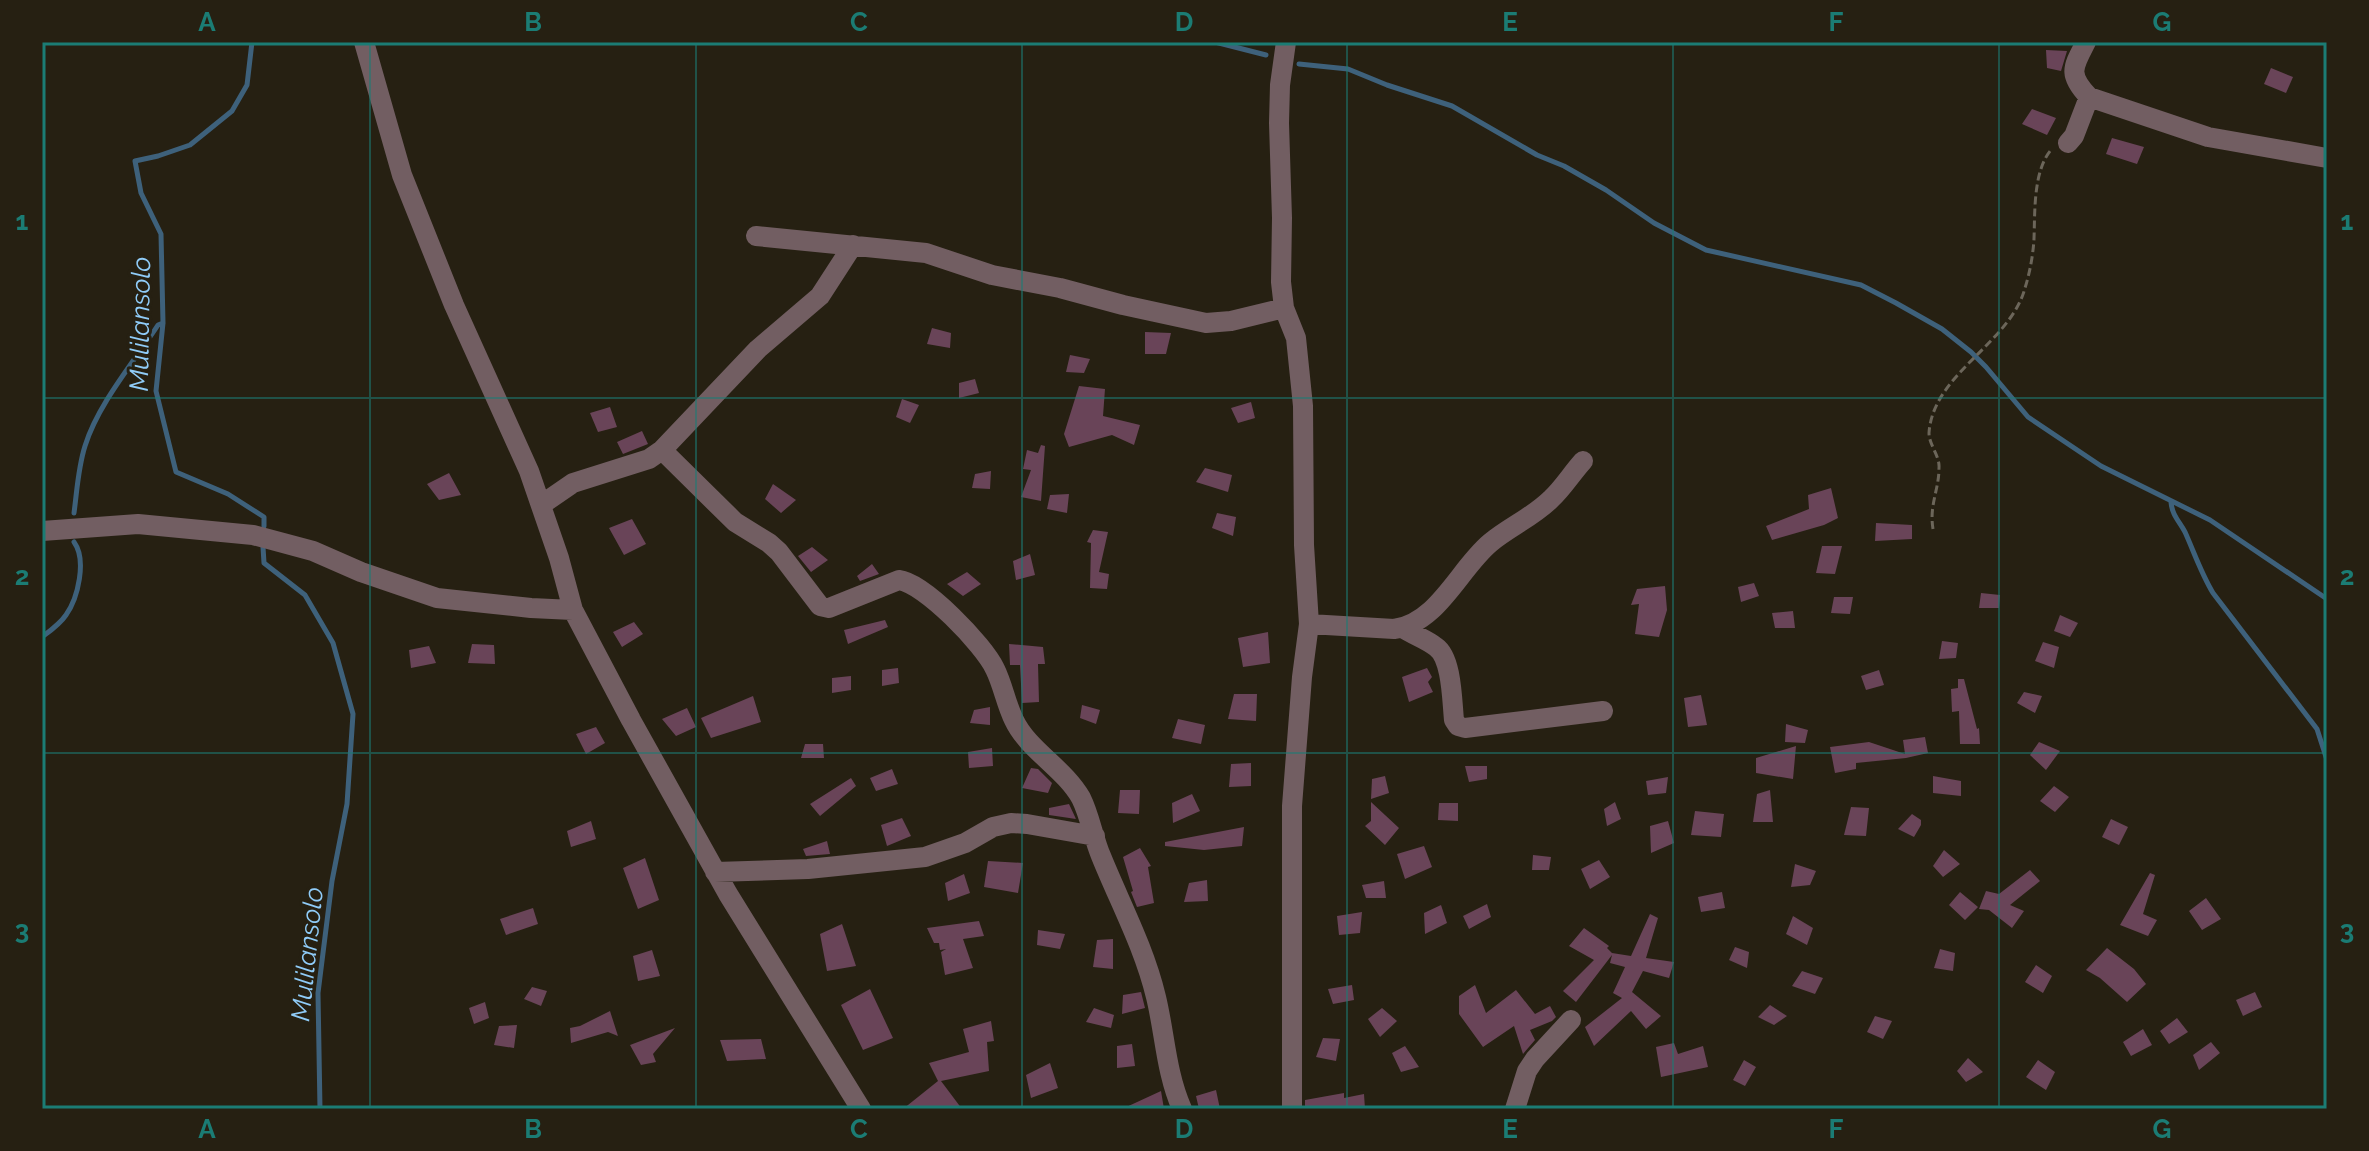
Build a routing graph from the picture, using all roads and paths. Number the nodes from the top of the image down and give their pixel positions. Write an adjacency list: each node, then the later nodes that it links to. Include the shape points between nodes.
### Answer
1 (364, 42): 12 (street, via 402,175)
2 (1286, 42): 9 (street, via 1279,123)
3 (2086, 42): 4 (street, via 2073,75)
4 (2089, 97): 5 (street); 6 (street, via 2208,137)
5 (2068, 143): 13 (path, via 2054,146 2044,158 2034,242 2017,309 1945,391 1932,417 1929,437 1940,466)
6 (2327, 158)
7 (756, 236): 8 (street)
8 (853, 245): 9 (street, via 926,253 992,275 1206,323); 10 (street, via 820,296 758,349)
9 (1284, 308): 16 (street, via 1296,338 1303,406)
10 (662, 450): 12 (street, via 573,483); 19 (street, via 735,522 779,552 820,606 829,608 899,580 939,605 984,650 1021,734 1065,775)
11 (1583, 461): 17 (street, via 1550,500 1492,542 1437,604)
12 (541, 505): 15 (street)
13 (1933, 529)
14 (42, 531): 15 (street, via 138,524 253,535 313,551 437,598)
15 (573, 610): 20 (street)
16 (1309, 624): 17 (street); 24 (street, via 1292,806)
17 (1403, 628): 18 (street, via 1444,655 1458,726)
18 (1603, 711)
19 (1095, 836): 20 (street, via 1011,823 925,857); 23 (street, via 1155,992)
20 (715, 872): 22 (street)
21 (1571, 1020): 25 (street, via 1527,1071)
22 (861, 1109)
23 (1182, 1109)
24 (1292, 1109)
25 (1515, 1109)

